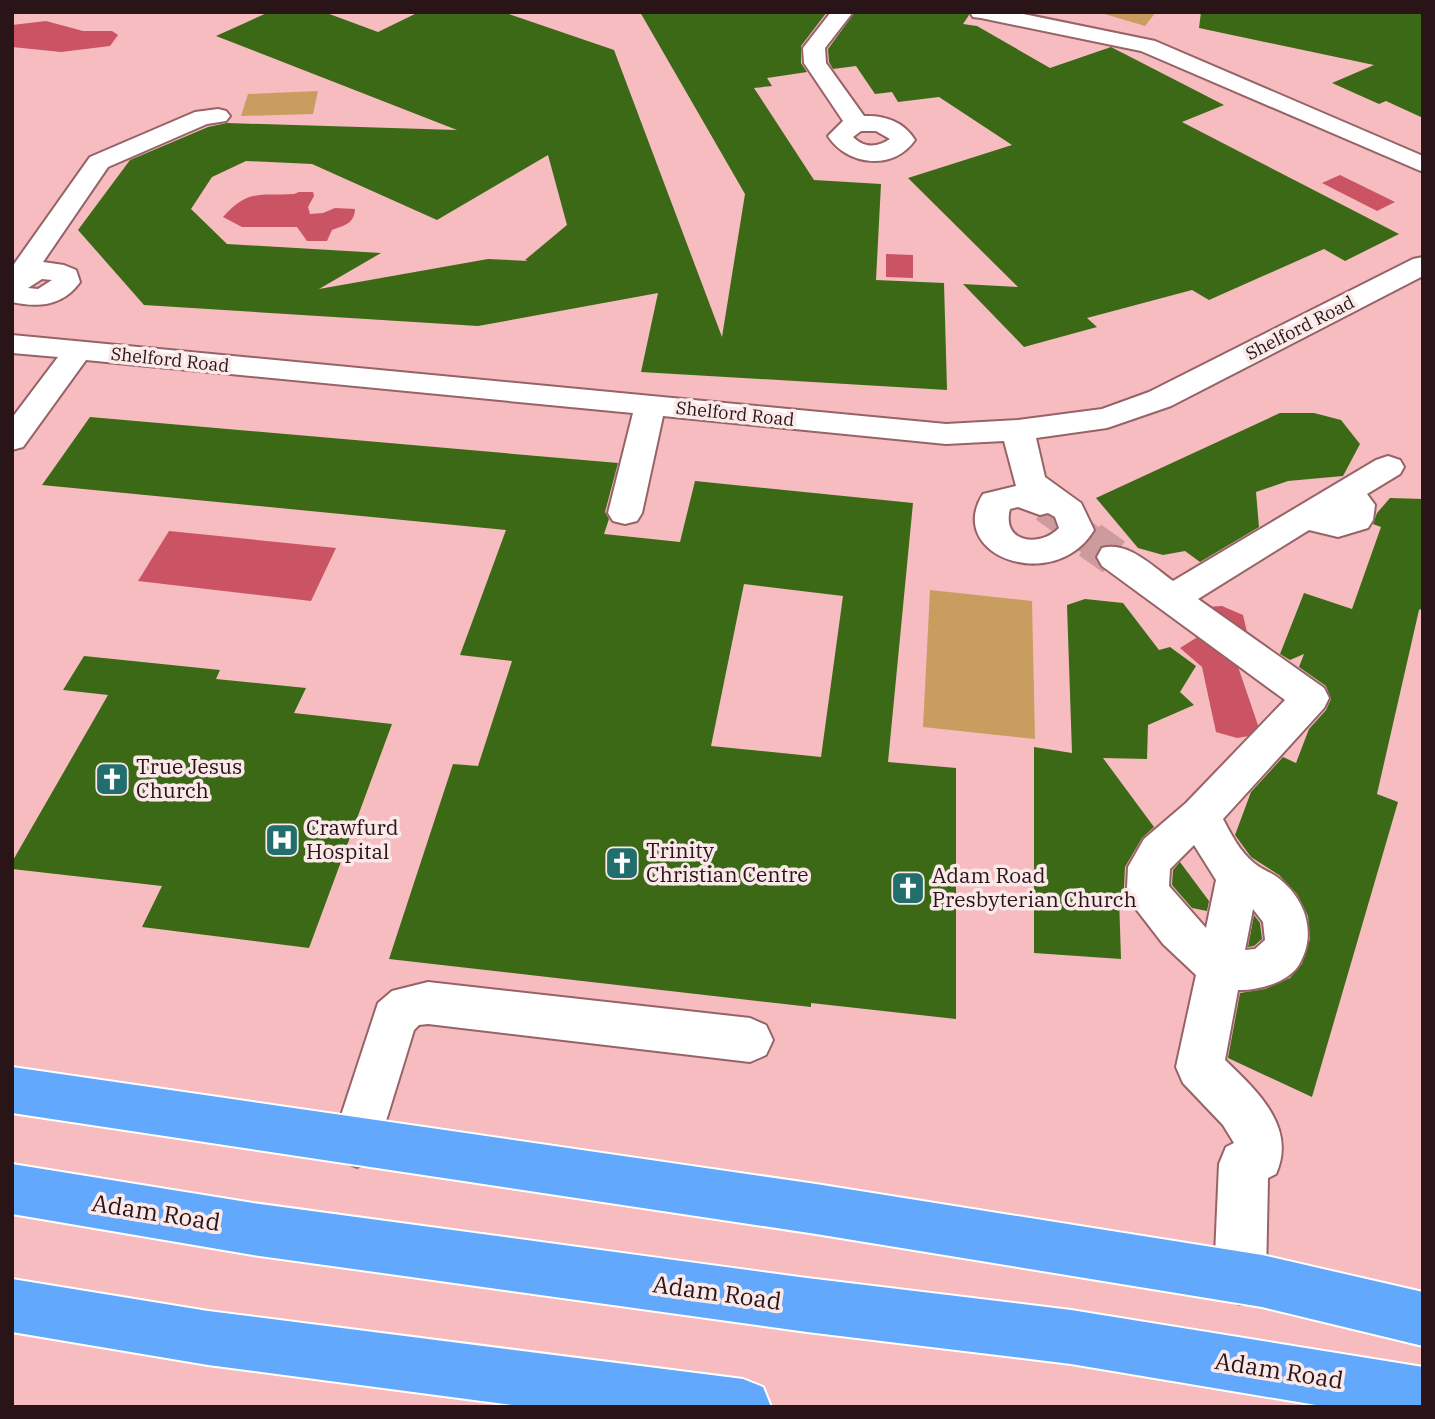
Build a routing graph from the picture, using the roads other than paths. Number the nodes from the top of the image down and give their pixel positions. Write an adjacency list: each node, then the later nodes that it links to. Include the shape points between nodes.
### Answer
1 (842, 12): 5 (street, via 814,48 814,64)
2 (981, 12): 3 (street)
3 (1046, 18): 6 (street, via 1147,46)
4 (218, 116): 8 (street, via 204,117 99,162)
5 (857, 124)
6 (1423, 164)
7 (1423, 265): 12 (street, Shelford Road, via 1160,399 1107,418)
8 (22, 290): 10 (street, via 34,313 34,324)
9 (12, 344): 10 (street, Shelford Road)
10 (67, 350): 11 (street, Shelford Road); 13 (street)
11 (650, 406): 12 (street, Shelford Road, via 946,434); 16 (street)
12 (1018, 430): 15 (street, via 1029,480 1069,511 1077,530 1068,543 1053,551 1030,554 1001,540 990,520 995,502 1022,495)
13 (12, 440)
14 (1388, 467): 18 (street, via 1346,492 1357,505 1356,520 1331,525 1309,516)
15 (1040, 503)
16 (625, 513)
17 (1114, 557): 18 (street)
18 (1172, 598): 19 (street, via 1310,698)
19 (1199, 817): 20 (street); 21 (street, via 1152,860 1147,887 1164,914)
20 (1238, 876): 21 (street); 21 (street, via 1277,904 1288,937 1284,951 1257,969)
21 (1220, 966): 26 (street, via 1200,1067 1260,1139 1259,1157 1244,1164)
22 (750, 1041): 24 (street, via 428,1003 408,1006 394,1018)
23 (12, 1090): 24 (highway)
24 (356, 1143): 26 (highway, via 816,1209)
25 (12, 1189): 29 (highway, Adam Road, via 253,1229 1071,1337)
26 (1240, 1278): 28 (highway)
27 (12, 1305): 30 (highway, via 208,1338)
28 (1423, 1319)
29 (1423, 1395)
30 (743, 1407)

